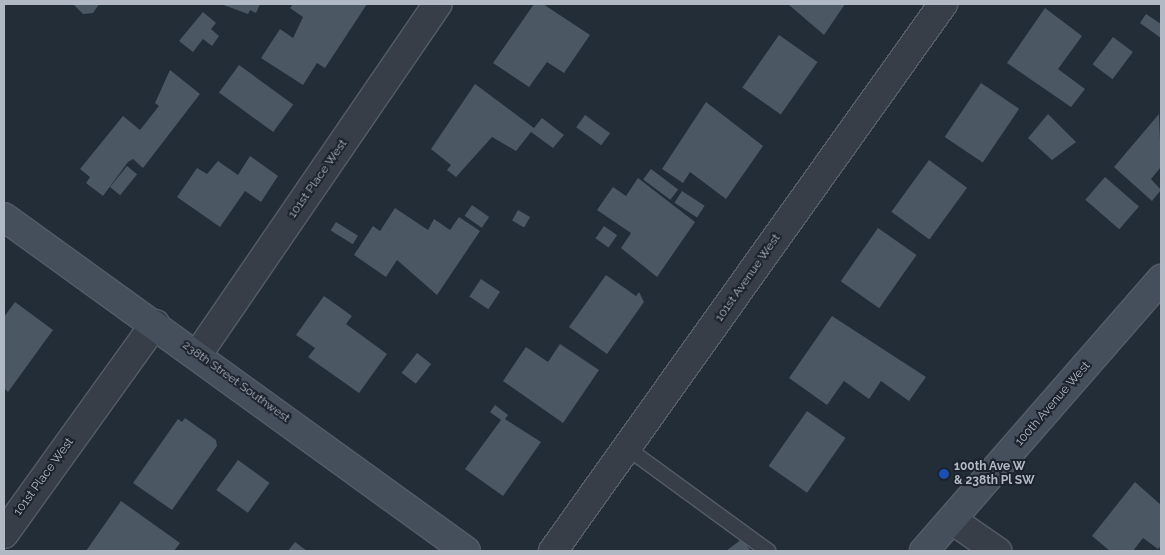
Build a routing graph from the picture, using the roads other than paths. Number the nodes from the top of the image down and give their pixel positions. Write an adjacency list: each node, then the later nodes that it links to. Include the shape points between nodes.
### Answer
1 (438, 4): 6 (street, 101st Place West)
2 (943, 4): 7 (street, 101st Avenue West)
3 (4, 217): 5 (street, 238th Street Southwest)
4 (1161, 279): 8 (street, 100th Avenue West)
5 (156, 324): 6 (street, 238th Street Southwest); 9 (street, 101st Place West)
6 (198, 354): 10 (street, 238th Street Southwest)
7 (627, 448): 11 (street, 101st Avenue West); 12 (lane)
8 (952, 520): 13 (street, 100th Avenue West); 14 (street)
9 (4, 534)
10 (466, 551)
11 (553, 551)
12 (768, 551)
13 (924, 551)
14 (997, 551)

